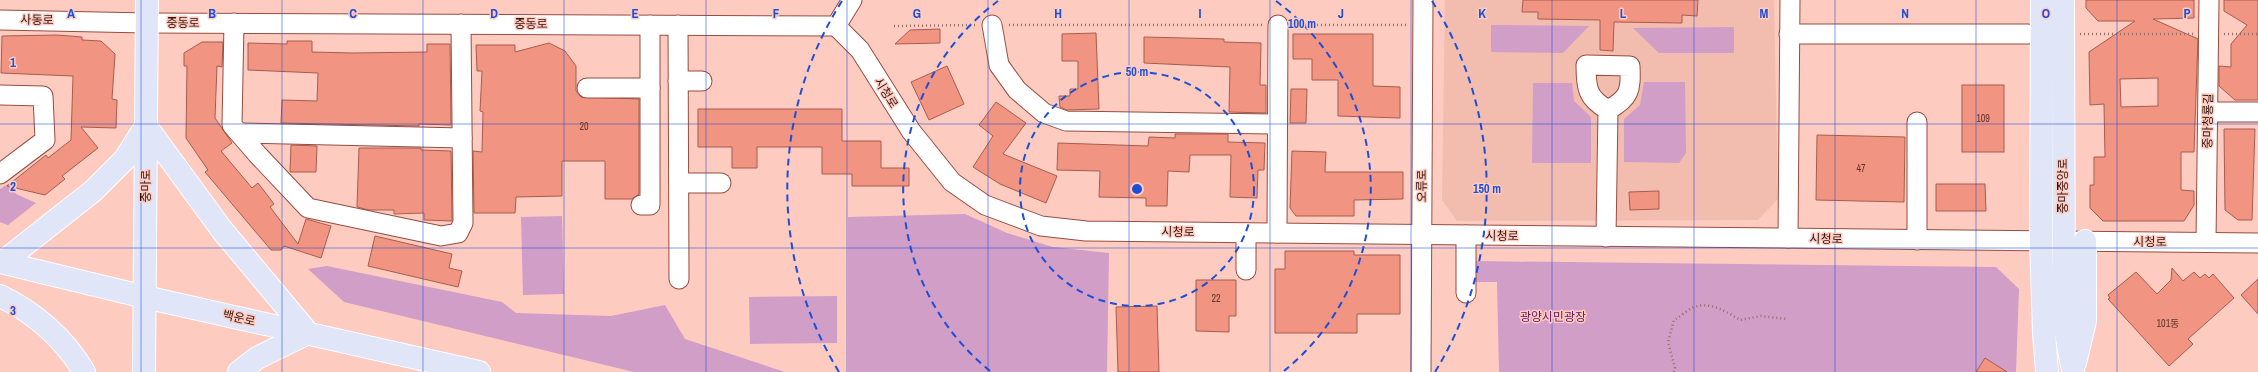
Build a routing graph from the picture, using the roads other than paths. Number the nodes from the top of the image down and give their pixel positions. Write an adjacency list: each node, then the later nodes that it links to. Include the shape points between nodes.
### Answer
1 (147, 0): 9 (main road, 중마로)
2 (852, 0): 16 (street)
3 (1423, 0): 38 (street, 오류로)
4 (1790, 0): 17 (street)
5 (2042, 0): 43 (main road, 중마중앙로)
6 (2063, 0): 44 (main road, 중마중앙로)
7 (2209, 0): 25 (street, 중마청룡길)
8 (0, 20): 9 (street, 사동로)
9 (147, 23): 10 (street, 중동로); 29 (main road, 중마로)
10 (234, 23): 11 (street, 중동로); 30 (street, via 232,125)
11 (461, 24): 12 (street, 중동로); 31 (street)
12 (650, 25): 13 (street, 중동로); 22 (street)
13 (678, 25): 16 (street, 중동로); 19 (street)
14 (992, 25): 28 (street, via 999,65 1017,90 1044,113 1066,121)
15 (1278, 25): 28 (street)
16 (836, 26): 36 (street, 시청로, via 860,50 911,131 948,176 985,206 1041,226 1086,231)
17 (1789, 34): 18 (street); 41 (street)
18 (2028, 34)
19 (678, 81): 20 (street); 33 (street)
20 (702, 81)
21 (587, 88): 22 (street)
22 (650, 88): 35 (street, via 650,205)
23 (0, 95): 32 (street, via 44,96 45,140)
24 (1608, 110): 40 (street)
25 (2208, 112): 26 (street); 46 (street, 중마청룡길)
26 (2258, 112)
27 (1917, 122): 42 (street)
28 (1277, 124): 37 (street)
29 (146, 126): 48 (main road, via 125,159 93,192); 53 (main road, 중마로); 54 (main road, via 222,230)
30 (240, 134): 31 (street); 31 (street, via 308,208 441,236 458,233 463,223)
31 (462, 138)
32 (0, 174)
33 (679, 183): 34 (street); 50 (street)
34 (721, 183)
35 (641, 205)
36 (1246, 233): 37 (street, 시청로); 49 (street)
37 (1277, 233): 38 (street, 시청로)
38 (1422, 235): 39 (street, 시청로); 60 (street, 오류로)
39 (1466, 235): 40 (street, 시청로); 51 (street)
40 (1606, 237): 41 (street, 시청로)
41 (1788, 238): 42 (street, 시청로)
42 (1917, 240): 43 (street, 시청로)
43 (2041, 241): 44 (street, 시청로); 55 (main road, 중마중앙로)
44 (2063, 241): 45 (street, 시청로); 61 (main road, 중마중앙로, via 2064,322)
45 (2085, 241): 46 (street, 시청로); 61 (main road, via 2085,321)
46 (2206, 242): 47 (street, 시청로)
47 (2258, 243)
48 (1, 262): 53 (main road, 백운로)
49 (1246, 270)
50 (679, 279)
51 (1466, 293)
52 (0, 296): 56 (main road, via 48,327 77,360)
53 (145, 297): 54 (main road, 백운로); 57 (main road, 중마로)
54 (308, 333): 58 (main road, via 257,358); 59 (main road, 백운로)
55 (2046, 371)
56 (84, 372)
57 (144, 372)
58 (238, 372)
59 (479, 372)
60 (1421, 372)
61 (2073, 372)

